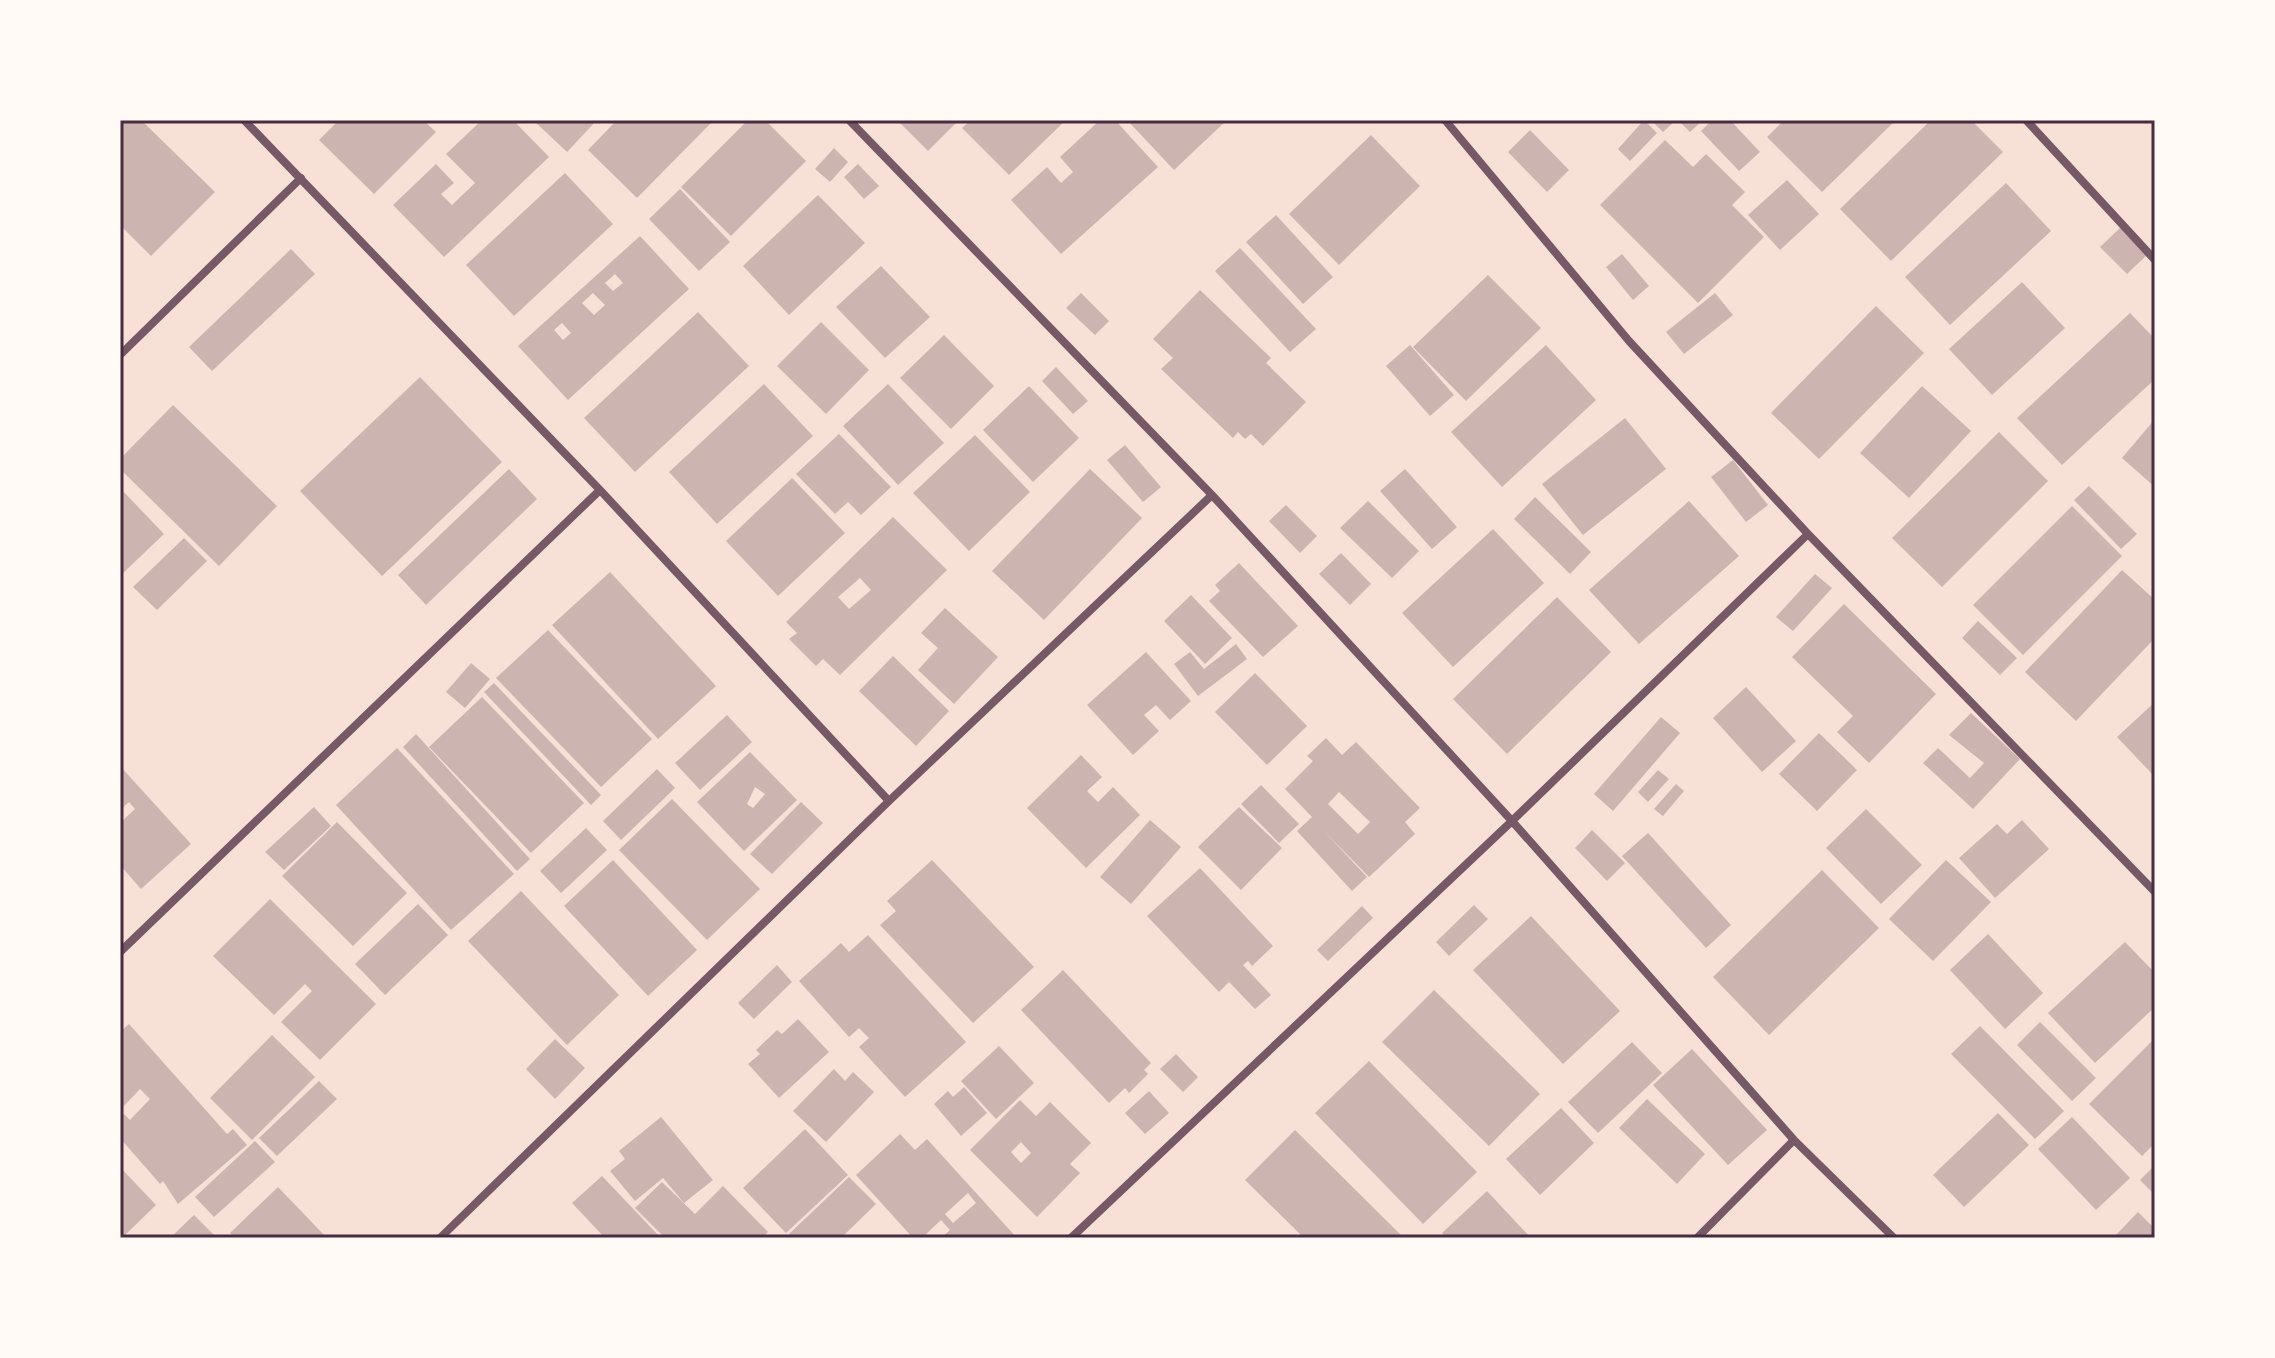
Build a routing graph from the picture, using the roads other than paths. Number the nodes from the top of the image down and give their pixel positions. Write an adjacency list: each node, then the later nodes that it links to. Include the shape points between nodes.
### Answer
1 (244, 120): 5 (street)
2 (849, 120): 9 (street)
3 (1445, 120): 10 (street, via 1629,341)
4 (2026, 120): 6 (street)
5 (301, 178): 7 (street); 8 (street)
6 (2155, 260)
7 (120, 355)
8 (600, 490): 11 (street); 14 (street)
9 (1212, 495): 11 (street); 12 (street)
10 (1808, 534): 12 (street); 13 (street)
11 (889, 801): 16 (street)
12 (1512, 821): 15 (street); 17 (street)
13 (2155, 892)
14 (120, 952)
15 (1794, 1140): 18 (street); 19 (street)
16 (440, 1238)
17 (1071, 1238)
18 (1697, 1238)
19 (1894, 1238)

